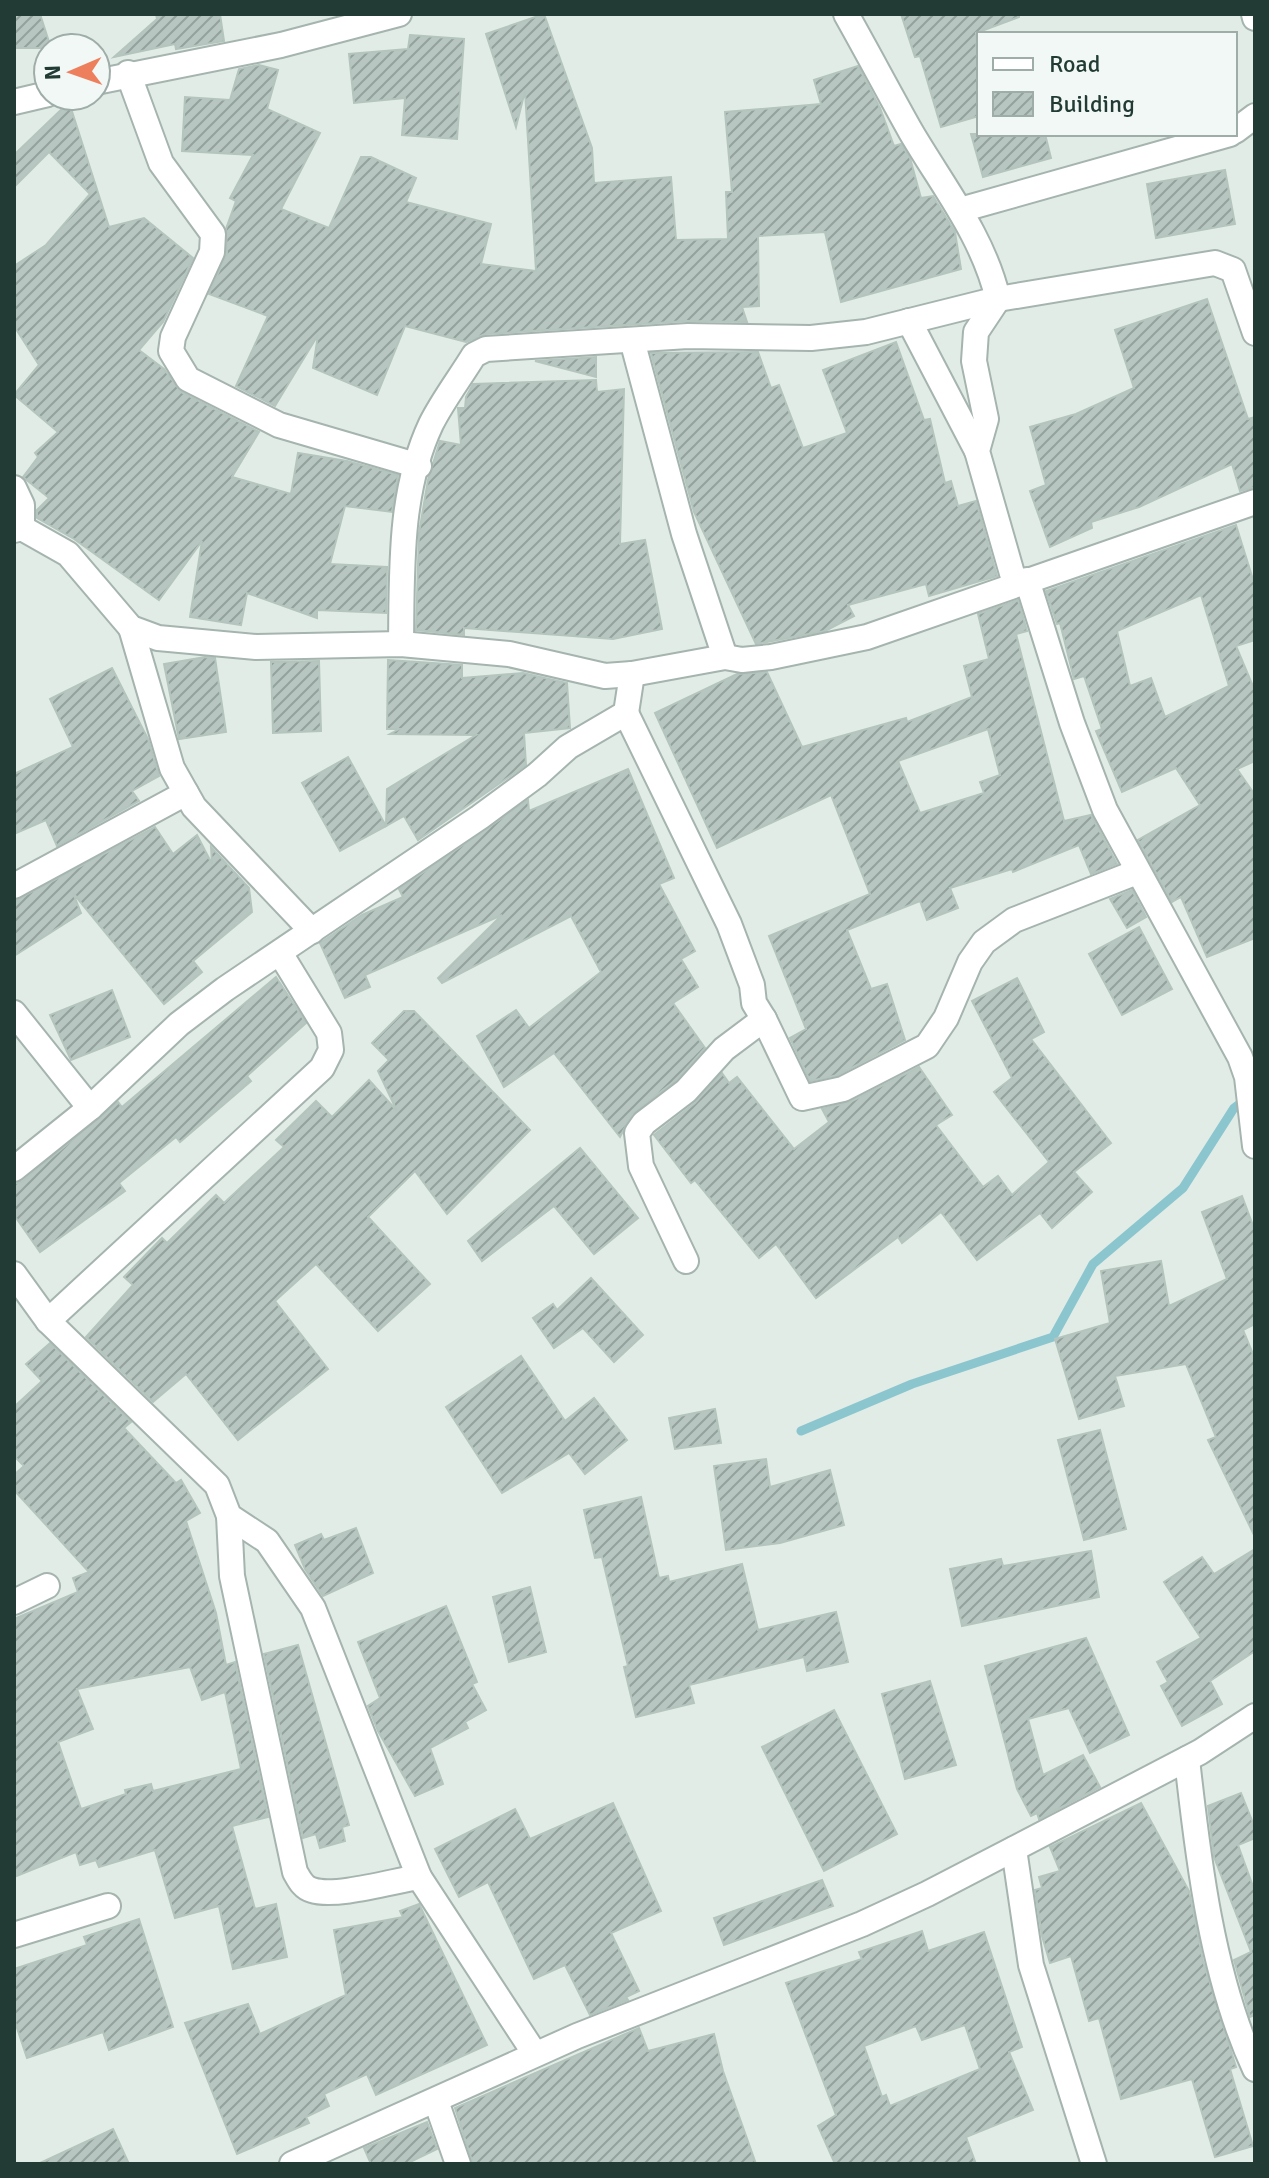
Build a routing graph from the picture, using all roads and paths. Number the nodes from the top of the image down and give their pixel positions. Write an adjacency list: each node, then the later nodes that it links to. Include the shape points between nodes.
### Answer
1 (399, 14): 3 (street, via 281,45)
2 (846, 14): 8 (street)
3 (128, 73): 4 (street); 14 (street, via 161,163 213,234 212,252 173,337 171,351 188,379 279,425)
4 (112, 78)
5 (1255, 116): 6 (street)
6 (1237, 129)
7 (1221, 136): 8 (street)
8 (960, 210): 9 (street, via 979,241)
9 (998, 299): 10 (street); 11 (street, via 1225,264 1233,270); 13 (street, via 976,332 974,361 986,419)
10 (909, 321): 12 (street, via 811,338); 13 (street)
11 (1255, 333)
12 (632, 340): 14 (street, via 486,349 474,355 431,424); 21 (street, via 684,534)
13 (977, 451): 18 (street)
14 (419, 466): 20 (street, via 405,515)
15 (14, 488): 17 (street, via 22,505)
16 (1255, 502): 18 (street)
17 (18, 529): 19 (street, via 68,554)
18 (1021, 582): 21 (street, via 867,637 771,657); 25 (street, via 1105,810)
19 (131, 628): 20 (street, via 188,643); 24 (street, via 172,768)
20 (401, 644): 22 (street, via 509,654 605,676)
21 (725, 657): 22 (street)
22 (632, 674): 23 (street)
23 (626, 713): 27 (street, via 568,747 480,817); 30 (street, via 729,924)
24 (186, 793): 26 (street); 27 (street)
25 (1137, 872): 30 (street, via 1014,920 984,942 927,1046 843,1089 802,1098); 32 (street, via 1240,1057)
26 (14, 886)
27 (312, 931): 28 (street)
28 (280, 953): 31 (street, via 179,1024); 36 (street, via 329,1033 331,1050 322,1068)
29 (14, 1013): 31 (street)
30 (764, 1019): 34 (street, via 724,1049 637,1133 641,1166)
31 (90, 1108): 33 (street)
32 (1255, 1146)
33 (14, 1169)
34 (686, 1261)
35 (14, 1274): 36 (street)
36 (48, 1321): 37 (street, via 217,1485)
37 (229, 1516): 43 (street, via 267,1541 313,1608); 43 (street, via 232,1576 295,1872 312,1890 327,1891)
38 (47, 1586): 39 (street)
39 (14, 1602)
40 (1255, 1716): 41 (street)
41 (1187, 1759): 42 (street); 47 (street, via 1201,1888 1243,2044)
42 (1014, 1849): 46 (street, via 862,1924); 51 (street, via 1031,1965)
43 (419, 1877): 46 (street)
44 (108, 1906): 45 (street)
45 (14, 1935)
46 (535, 2054): 48 (street)
47 (1255, 2069)
48 (436, 2101): 49 (street); 50 (street)
49 (292, 2164)
50 (458, 2164)
51 (1094, 2164)

